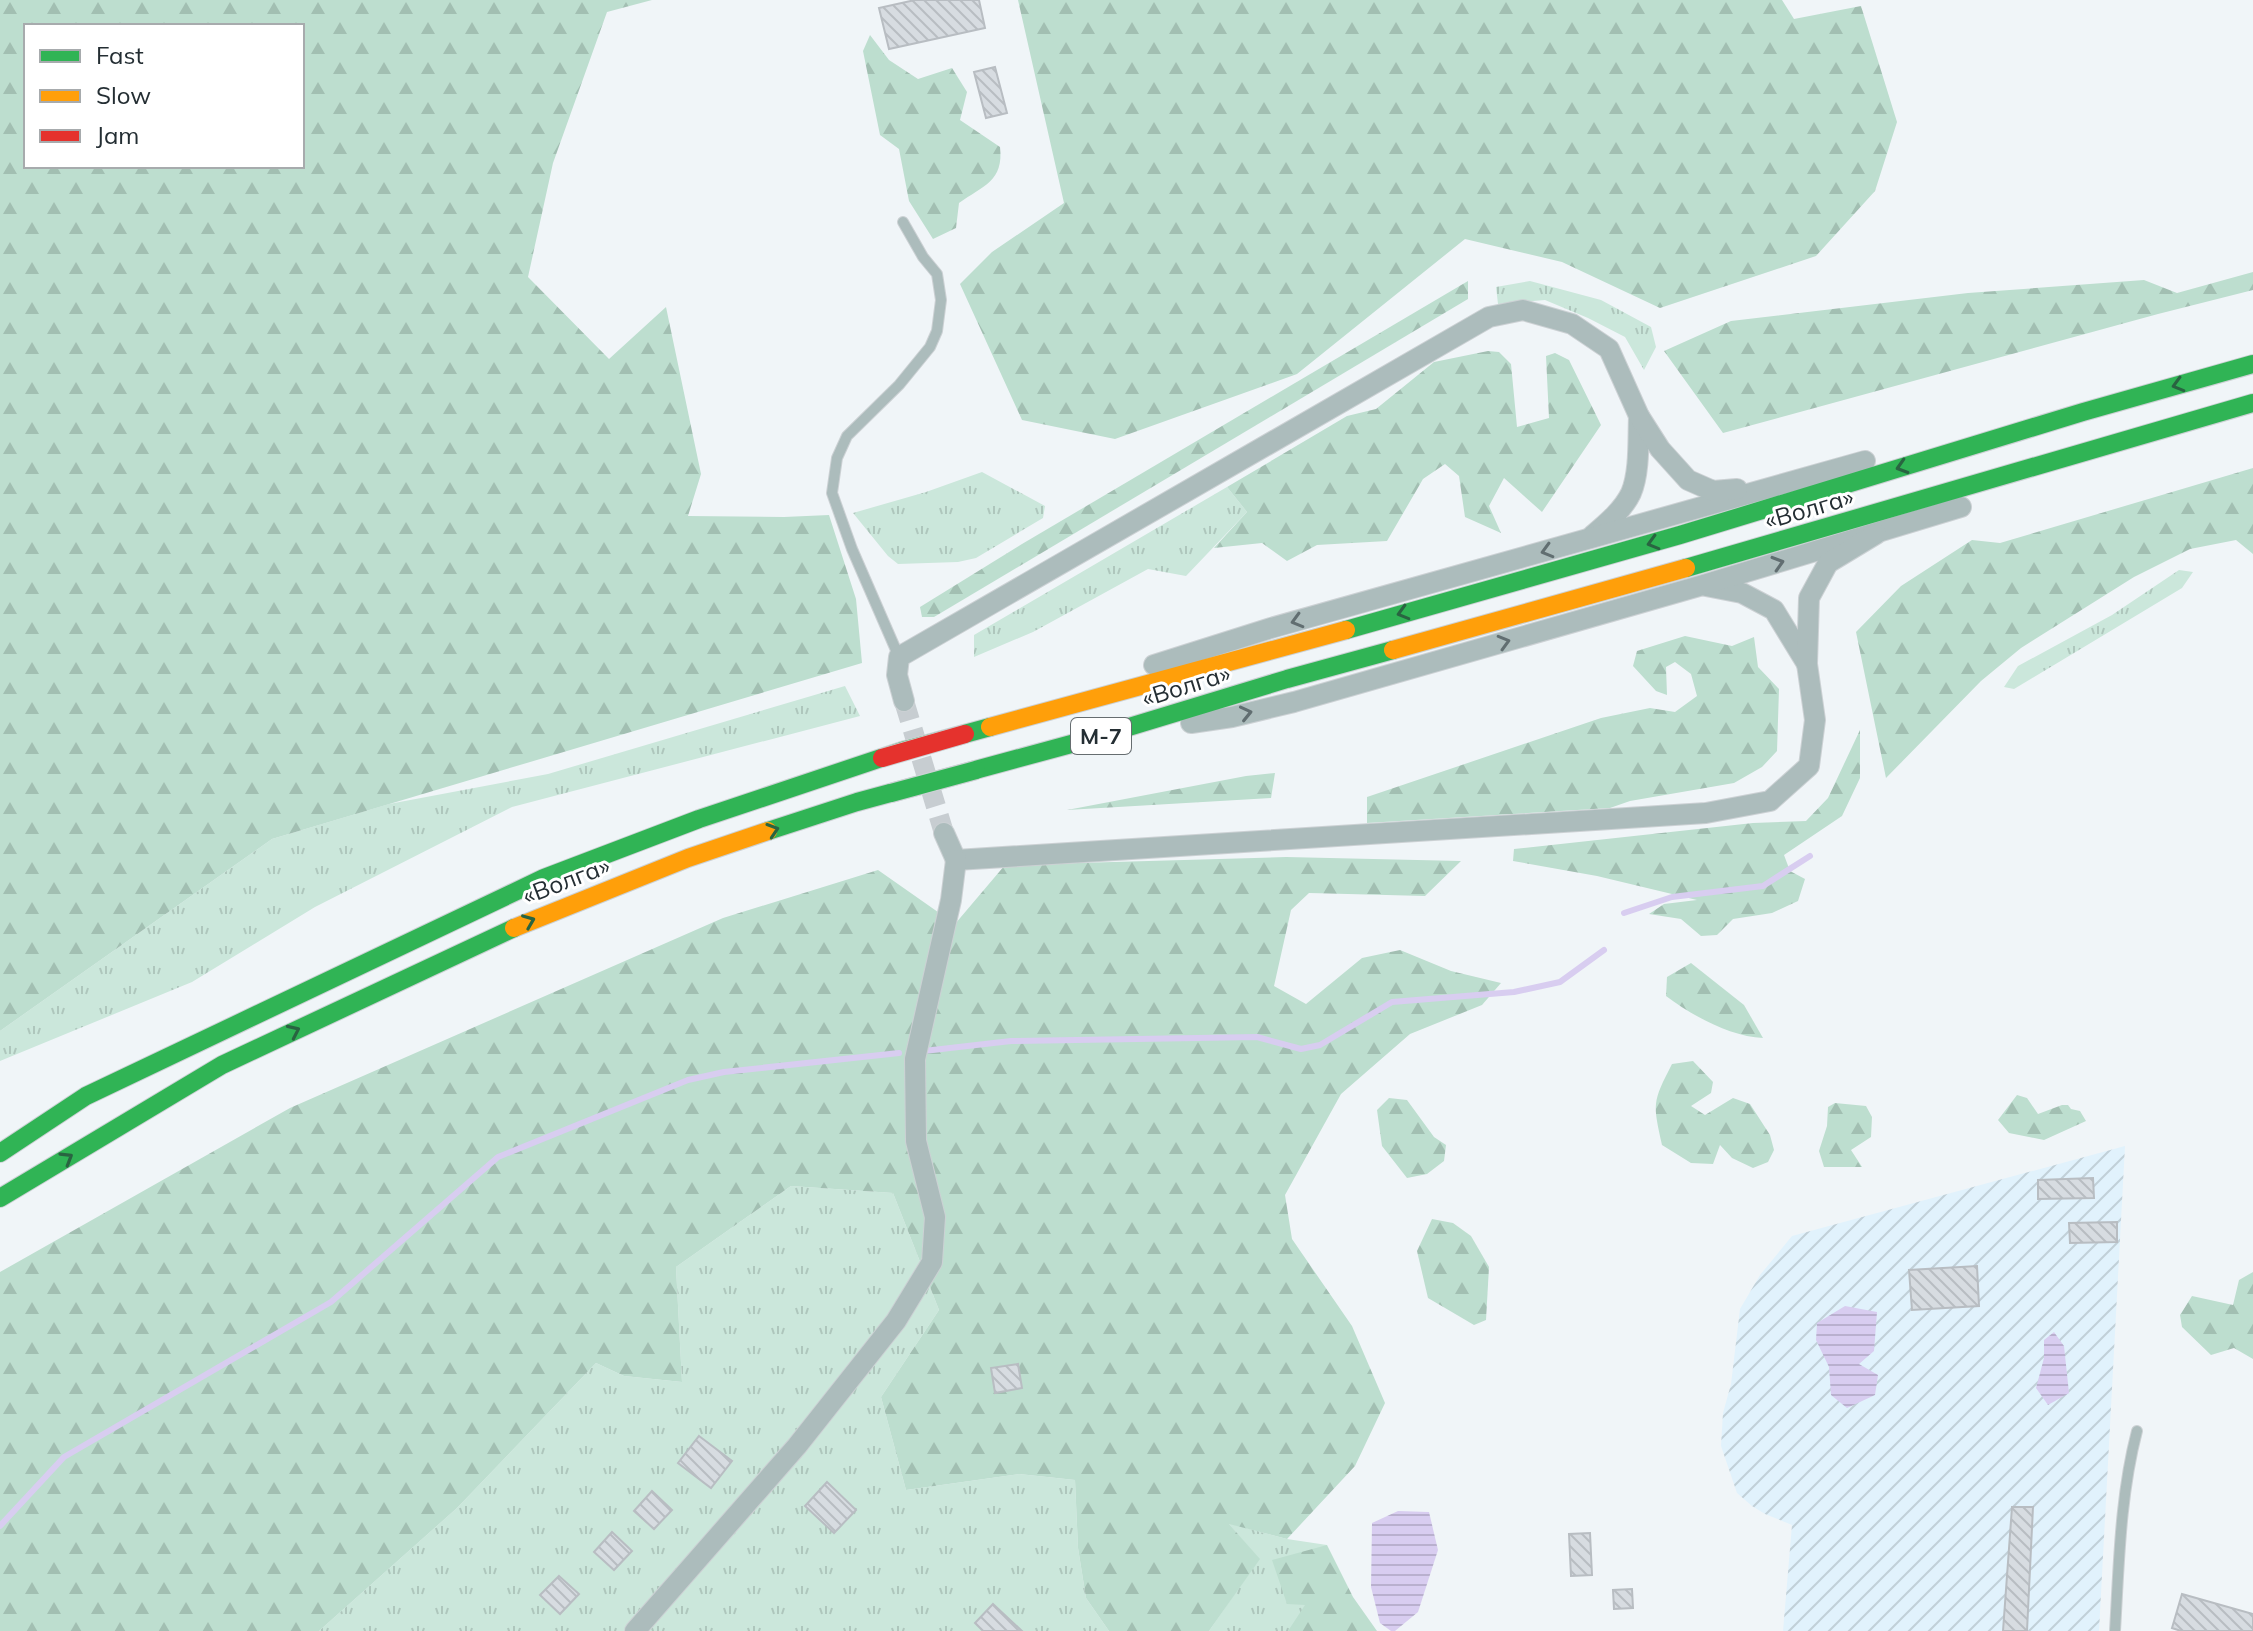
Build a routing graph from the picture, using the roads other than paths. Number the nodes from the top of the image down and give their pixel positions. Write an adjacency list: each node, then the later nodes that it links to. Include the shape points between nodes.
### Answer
1 (903, 222): 11 (lane, via 937,274 937,331 899,385 847,436 837,458 832,493)
2 (2253, 364): 4 (highway, «Волга» / М-7, one-way to 4)
3 (2253, 403): 6 (highway, «Волга» / М-7)
4 (2083, 412): 7 (street, via 1902,451); 15 (highway, «Волга» / М-7, one-way to 15, bridge, via 1680,535)
5 (1639, 416): 7 (street, via 1688,480 1713,491); 9 (street, via 1631,493 1615,516); 11 (street, via 1609,349 1572,324 1523,310 1489,317)
6 (2201, 419): 8 (street, via 2040,483); 14 (highway, «Волга» / М-7)
7 (1773, 486): 9 (street)
8 (1876, 534): 10 (street, one-way to 8); 12 (street, via 1828,563 1809,598)
9 (1588, 539): 15 (street, one-way to 15, via 993,713)
10 (1703, 585): 12 (street, via 1742,593 1774,610); 14 (street, one-way to 10, via 1294,702)
11 (899, 657): 13 (street, via 897,675)
12 (1807, 664): 17 (street, via 1815,720 1809,766 1770,801 1706,813)
13 (904, 701)
14 (1086, 740): 19 (highway, «Волга» / М-7, one-way to 14, via 222,1065 522,924 688,858 857,802)
15 (892, 754): 18 (highway, «Волга», via 544,878 86,1096)
16 (944, 833): 17 (street)
17 (956, 860): 21 (street, via 915,1059 916,1141 935,1217 932,1262 896,1321 797,1446)
18 (0, 1153)
19 (0, 1198)
20 (2137, 1431): 22 (lane, via 2120,1537)
21 (635, 1631)
22 (2115, 1631)

